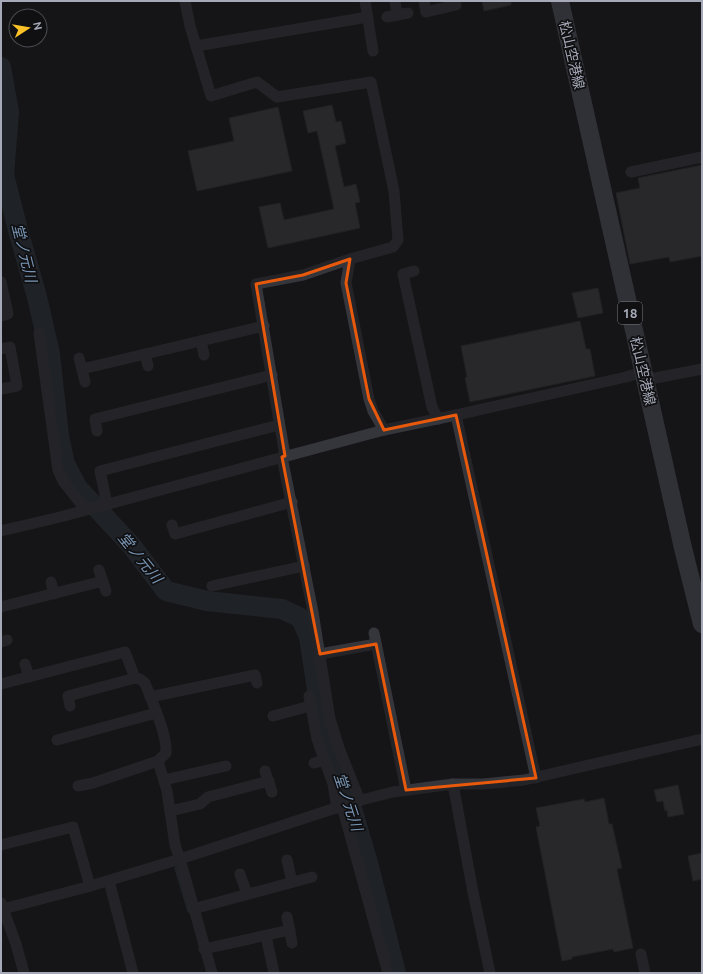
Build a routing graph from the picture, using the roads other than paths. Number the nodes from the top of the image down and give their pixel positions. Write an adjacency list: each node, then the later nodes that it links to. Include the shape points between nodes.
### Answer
1 (185, 1): 9 (street)
2 (365, 1): 8 (street)
3 (395, 1): 7 (street, via 392,16)
4 (424, 1): 6 (street, via 426,12)
5 (560, 1): 28 (main road, 松山空港線 / 18)
6 (450, 4)
7 (408, 13)
8 (368, 17): 9 (street); 10 (street)
9 (196, 46): 13 (street, via 211,96 257,82 277,97 371,82 394,191 398,240 393,247)
10 (373, 51)
11 (702, 157): 12 (street)
12 (631, 172)
13 (350, 259): 17 (street, via 303,275 256,284); 36 (street, via 346,283 373,411)
14 (414, 271): 34 (street, via 403,274 432,407)
15 (1, 282): 16 (street, via 8,314)
16 (1, 316)
17 (264, 326): 19 (street); 27 (street)
18 (39, 334): 41 (street, via 58,470 63,481)
19 (201, 341): 21 (street); 22 (street)
20 (1, 348): 31 (street, via 10,347 17,386)
21 (145, 354): 24 (street); 25 (street)
22 (204, 355)
23 (79, 358): 25 (street)
24 (148, 366)
25 (82, 369): 29 (street)
26 (702, 369): 28 (street)
27 (272, 375): 30 (street); 35 (street)
28 (644, 376): 33 (street, via 626,377); 50 (main road, 松山空港線 / 18)
29 (85, 382)
30 (218, 389): 32 (street); 37 (street, via 155,409 95,419)
31 (1, 390)
32 (221, 400)
33 (456, 415): 34 (street); 67 (street)
34 (438, 419): 36 (street)
35 (280, 425): 38 (street); 40 (street, via 100,471)
36 (384, 430): 38 (street)
37 (97, 431)
38 (284, 456): 39 (street); 40 (street)
39 (292, 502): 42 (street, via 175,534); 44 (street)
40 (107, 504): 41 (street)
41 (85, 510): 43 (street)
42 (172, 525)
43 (1, 531)
44 (304, 566): 47 (street); 51 (street)
45 (99, 570): 48 (street, via 104,586)
46 (51, 582): 48 (street)
47 (212, 586)
48 (54, 594): 49 (street)
49 (4, 610)
50 (702, 624)
51 (320, 654): 72 (street, via 375,638); 73 (street, via 330,719)
52 (25, 664): 53 (street)
53 (29, 677): 54 (street, via 125,652); 56 (street)
54 (135, 678): 57 (street, via 145,683); 58 (street, via 68,696)
55 (257, 683): 57 (street, via 255,675)
56 (1, 684)
57 (150, 697): 59 (street)
58 (70, 706)
59 (156, 712): 62 (street); 64 (street, via 166,747 166,753)
60 (273, 716): 63 (street, via 310,701 317,739)
61 (702, 738): 67 (street)
62 (57, 740)
63 (325, 760): 65 (street); 74 (street)
64 (158, 761): 68 (street); 71 (street)
65 (314, 764)
66 (226, 766): 68 (street)
67 (536, 778): 70 (street, via 483,784)
68 (164, 780): 75 (street)
69 (269, 781): 75 (street, via 208,797 200,804)
70 (453, 784): 72 (street); 98 (street)
71 (77, 786)
72 (406, 790): 73 (street)
73 (359, 801): 74 (street)
74 (342, 807): 77 (street); 97 (street)
75 (170, 811): 77 (street, via 175,845)
76 (1, 845): 83 (street, via 73,827)
77 (180, 859): 81 (street); 85 (street)
78 (286, 860): 82 (street)
79 (240, 874): 84 (street)
80 (312, 877): 82 (street)
81 (109, 881): 83 (street); 94 (street)
82 (292, 882): 84 (street)
83 (90, 886): 86 (street)
84 (246, 894): 85 (street)
85 (193, 909): 91 (street)
86 (2, 910): 93 (street, via 16,944)
87 (287, 917): 88 (street)
88 (290, 930): 89 (street); 90 (street)
89 (266, 936): 91 (street); 96 (street)
90 (292, 943)
91 (204, 949): 95 (street)
92 (641, 954): 100 (street)
93 (24, 973)
94 (133, 973)
95 (212, 973)
96 (274, 973)
97 (388, 973)
98 (490, 973)
99 (642, 973): 100 (street)
100 (645, 973)

